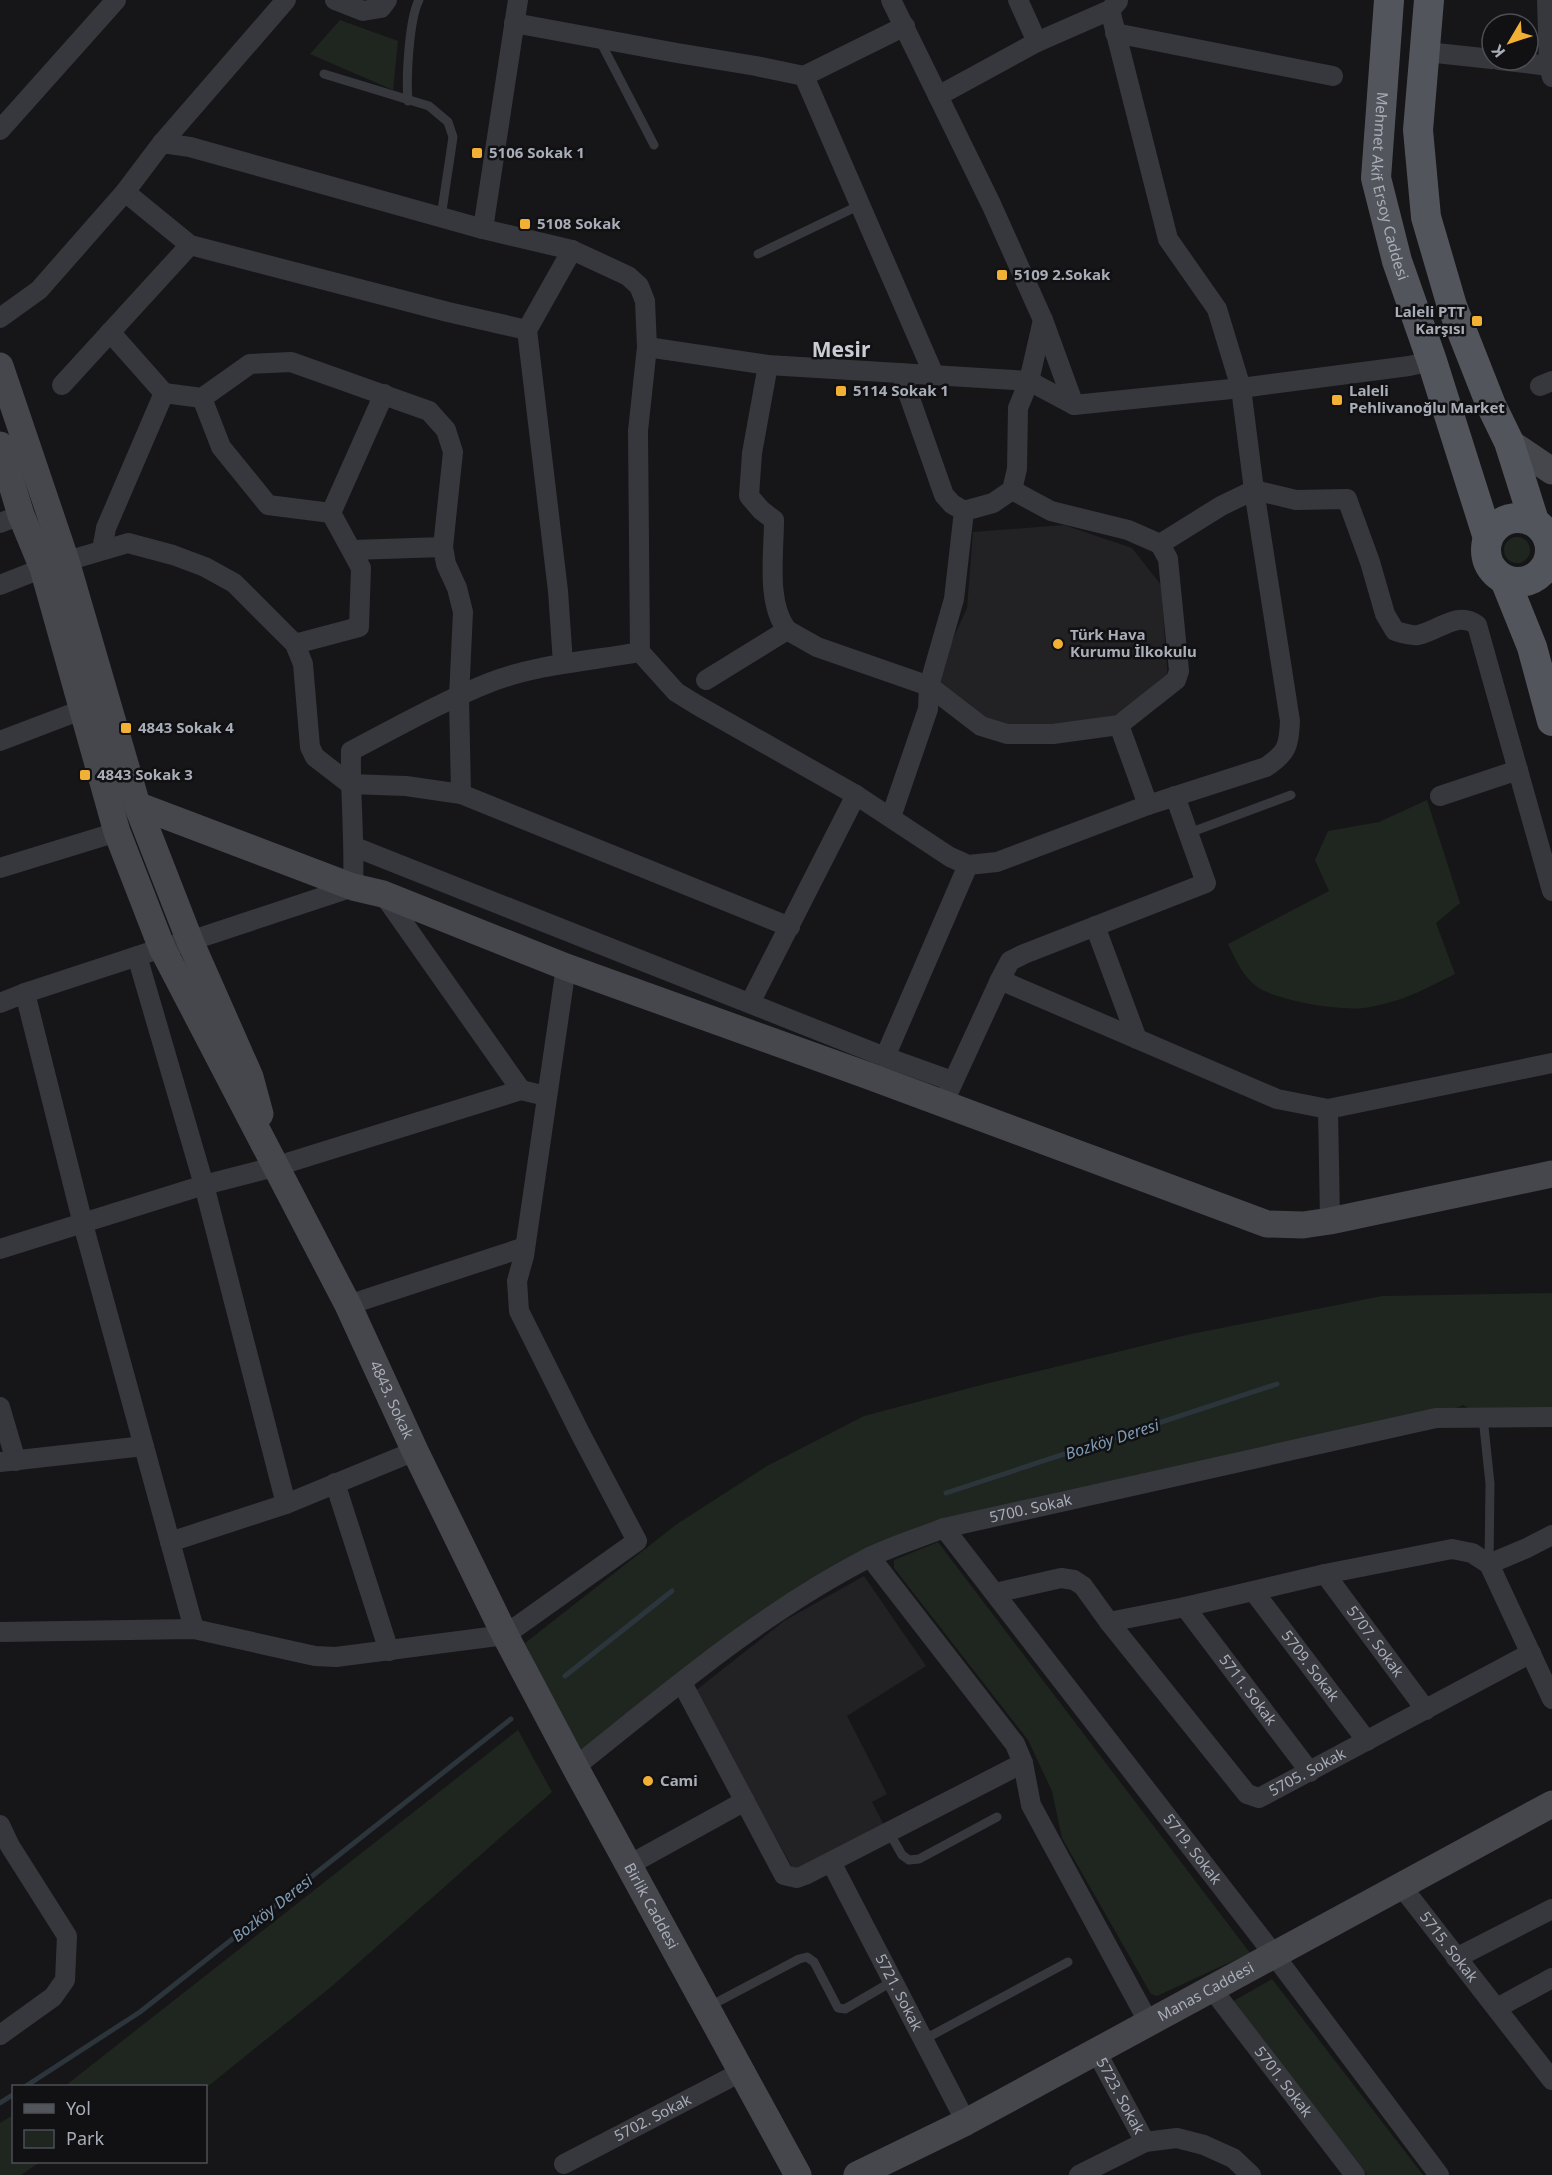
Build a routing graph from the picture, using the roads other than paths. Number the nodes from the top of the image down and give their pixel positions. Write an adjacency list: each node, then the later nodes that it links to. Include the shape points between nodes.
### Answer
1 (116, 0): 26 (street)
2 (286, 0): 27 (street)
3 (335, 0): 4 (street, via 363,11 381,8)
4 (387, 0)
5 (419, 0): 25 (lane, via 410,45)
6 (518, 0): 13 (street)
7 (891, 0): 14 (street)
8 (1018, 0): 17 (street)
9 (1389, 0): 41 (main road, Mehmet Akif Ersoy Caddesi, via 1376,178 1397,261)
10 (1429, 0): 18 (main road, Mehmet Akif Ersoy Caddesi)
11 (1547, 0): 20 (street)
12 (1114, 5): 15 (street); 17 (street)
13 (514, 23): 16 (street); 32 (street)
14 (904, 26): 22 (street); 24 (street)
15 (1115, 33): 23 (street); 48 (street, via 1167,239 1217,309)
16 (599, 39): 22 (street); 28 (lane)
17 (1037, 42): 24 (street)
18 (1426, 54): 19 (street); 53 (main road, Mehmet Akif Ersoy Caddesi, via 1418,130 1426,217 1452,306)
19 (1480, 58)
20 (1551, 73)
21 (324, 74): 25 (lane)
22 (804, 76): 30 (street)
23 (1333, 76)
24 (938, 96): 37 (street)
25 (408, 100): 31 (lane, via 429,106 448,122 453,137)
26 (0, 130)
27 (162, 142): 29 (street); 31 (street)
28 (654, 145)
29 (125, 192): 33 (street); 36 (street, via 39,290)
30 (860, 205): 35 (lane); 45 (street)
31 (441, 217): 32 (street)
32 (483, 229): 34 (street)
33 (190, 245): 38 (street); 39 (street)
34 (572, 250): 38 (street); 40 (street, via 628,276 639,286 645,301)
35 (758, 254)
36 (0, 318)
37 (1043, 320): 46 (street); 52 (street)
38 (527, 330): 73 (street, via 558,591)
39 (110, 332): 47 (street); 49 (street)
40 (647, 347): 42 (street); 72 (street, via 638,431)
41 (1432, 361): 48 (street); 61 (main road, Mehmet Akif Ersoy Caddesi)
42 (768, 365): 44 (street); 70 (street, via 752,453 749,496 774,520 774,601 779,620)
43 (0, 366): 67 (street)
44 (901, 373): 45 (street); 58 (street, via 944,495)
45 (934, 375): 46 (street)
46 (1029, 381): 52 (street); 56 (street, via 1018,408 1017,468)
47 (62, 385)
48 (1241, 388): 52 (street); 57 (street)
49 (164, 393): 51 (street); 65 (street, via 106,528)
50 (384, 394): 51 (street, via 291,362 250,364); 59 (street); 64 (street, via 429,411 446,430 453,452)
51 (202, 398): 59 (street, via 221,447 268,505)
52 (1074, 405)
53 (1509, 442): 55 (street); 62 (main road, Mehmet Akif Ersoy Caddesi)
54 (0, 445): 60 (street)
55 (1552, 471)
56 (1012, 490): 58 (street, via 993,503); 63 (street, via 1051,511 1128,530)
57 (1254, 490): 63 (street); 81 (street, via 1296,501 1347,499 1385,614 1395,631 1417,636 1462,618 1477,625); 86 (street, via 1290,721 1289,741 1281,757 1266,767)
58 (964, 511): 75 (street, via 954,599)
59 (331, 513): 66 (street)
60 (10, 519): 67 (street)
61 (1488, 538): 62 (main road, via 1507,519 1516,518); 68 (main road, via 1487,558)
62 (1547, 540): 68 (main road, via 1547,566 1533,579 1515,583)
63 (1160, 544): 79 (street, via 1168,559 1179,671 1176,680)
64 (443, 547): 66 (street); 76 (street, via 463,612)
65 (102, 550): 67 (street); 71 (street, via 128,543 205,567 234,584)
66 (352, 550): 71 (street, via 361,568 359,627)
67 (55, 564): 69 (street); 77 (street); 89 (street)
68 (1505, 580): 78 (main road, via 1532,647)
69 (0, 585)
70 (787, 630): 74 (street); 75 (street, via 817,647)
71 (295, 644): 82 (street, via 303,664 310,747 315,757)
72 (640, 652): 73 (street); 84 (street, via 676,692)
73 (562, 663): 76 (street, via 492,682)
74 (706, 680)
75 (929, 686): 79 (street, via 981,726 1007,734 1053,734); 90 (street, via 928,709)
76 (459, 697): 82 (street, via 351,751); 83 (street)
77 (84, 709): 80 (street); 91 (street)
78 (1552, 721)
79 (1119, 725): 88 (street)
80 (0, 741)
81 (1518, 770): 87 (street); 97 (street)
82 (350, 784): 83 (street, via 406,786); 93 (street)
83 (461, 794): 100 (street)
84 (856, 795): 90 (street); 100 (street)
85 (1291, 795): 92 (lane)
86 (1175, 796): 88 (street); 92 (street)
87 (1440, 796)
88 (1148, 804): 94 (street, via 997,862)
89 (137, 805): 96 (street); 101 (street)
90 (891, 817): 94 (street)
91 (117, 832): 95 (street); 102 (street)
92 (1188, 833): 99 (street, via 1206,883)
93 (355, 847): 96 (street); 106 (street)
94 (968, 865): 109 (street)
95 (0, 868)
96 (353, 887): 98 (street); 101 (street)
97 (1552, 891)
98 (383, 894): 103 (street); 111 (street)
99 (1095, 926): 104 (street, via 1017,958 1010,962); 108 (street)
100 (790, 927): 106 (street)
101 (190, 941): 102 (street); 115 (street, via 250,1077)
102 (149, 952): 105 (street); 115 (street); 117 (street)
103 (566, 967): 112 (street); 113 (street)
104 (1000, 980): 108 (street); 112 (street)
105 (26, 993): 107 (street); 119 (street)
106 (750, 1003): 109 (street)
107 (0, 1004)
108 (1137, 1040): 114 (street, via 1276,1099)
109 (885, 1057): 112 (street)
110 (1552, 1063): 114 (street)
111 (521, 1090): 113 (street); 115 (street)
112 (948, 1093): 118 (street, via 1268,1224)
113 (546, 1096): 120 (street)
114 (1328, 1109): 118 (street)
115 (274, 1167): 117 (street); 122 (street, 4843. Sokak)
116 (1552, 1174): 118 (street)
117 (204, 1185): 119 (street); 130 (street)
118 (1330, 1221)
119 (82, 1224): 121 (street); 126 (street)
120 (525, 1247): 122 (street); 143 (street, via 517,1281 519,1311 638,1541)
121 (0, 1249)
122 (348, 1305): 127 (street, 4843. Sokak)
123 (0, 1407): 128 (street)
124 (1483, 1417): 125 (street, 5700. Sokak); 131 (street, 5700. Sokak, via 1436,1418); 135 (lane, via 1490,1484)
125 (1552, 1417)
126 (144, 1446): 128 (street); 133 (street)
127 (416, 1451): 129 (street); 143 (street, 4843. Sokak)
128 (8, 1462)
129 (335, 1483): 130 (street); 144 (street)
130 (286, 1504): 133 (street)
131 (944, 1528): 134 (street, 5700. Sokak); 138 (street, 5719. Sokak)
132 (1552, 1535): 135 (street)
133 (170, 1542): 141 (street)
134 (870, 1557): 146 (street, 5700. Sokak, via 766,1619); 150 (street, via 1015,1744)
135 (1488, 1564): 136 (street, via 1472,1553 1452,1549); 145 (street)
136 (1324, 1574): 137 (street); 148 (street, 5707. Sokak)
137 (1254, 1592): 139 (street); 149 (street, 5709. Sokak)
138 (995, 1593): 140 (street, 5705. Sokak, via 1061,1578 1074,1580 1083,1586); 162 (street, 5719. Sokak)
139 (1185, 1607): 140 (street); 152 (street, 5711. Sokak)
140 (1109, 1622): 152 (street, 5705. Sokak, via 1247,1794 1260,1798)
141 (194, 1629): 142 (street); 144 (street, via 315,1656)
142 (0, 1632)
143 (505, 1635): 144 (street); 151 (street, Birlik Caddesi)
144 (389, 1651)
145 (1531, 1653): 147 (street); 148 (street, 5705. Sokak)
146 (682, 1683): 151 (street, 5700. Sokak); 153 (street)
147 (1552, 1699)
148 (1426, 1710): 149 (street, 5705. Sokak)
149 (1367, 1742): 152 (street, 5705. Sokak)
150 (1023, 1763): 157 (street); 170 (street, via 1031,1805)
151 (575, 1767): 159 (street, Birlik Caddesi)
152 (1310, 1772)
153 (745, 1801): 158 (street, via 784,1875 797,1878); 159 (street)
154 (1552, 1804): 160 (street, Manas Caddesi)
155 (997, 1817): 157 (lane, via 919,1859 902,1856)
156 (0, 1825): 171 (street, via 67,1936 65,1980 53,1997)
157 (889, 1832): 158 (street)
158 (831, 1862): 166 (street, 5721. Sokak)
159 (629, 1865): 168 (street, Birlik Caddesi)
160 (1402, 1887): 162 (street, Manas Caddesi); 163 (street, 5715. Sokak)
161 (1552, 1909): 163 (street)
162 (1275, 1956): 167 (street, Manas Caddesi); 184 (street, 5719. Sokak)
163 (1456, 1958): 169 (street, 5715. Sokak)
164 (1068, 1962): 172 (lane)
165 (1552, 1978): 169 (street)
166 (892, 1981): 168 (lane, via 846,2010 838,2008 814,1962 807,1957); 172 (street, 5721. Sokak)
167 (1212, 1989): 170 (street, Manas Caddesi); 183 (street, 5701. Sokak)
168 (707, 2007): 174 (street, Birlik Caddesi)
169 (1497, 2008): 175 (street, 5715. Sokak)
170 (1149, 2023): 173 (street, Manas Caddesi)
171 (0, 2035)
172 (923, 2040): 176 (street, 5721. Sokak)
173 (1096, 2051): 176 (street, Manas Caddesi); 177 (street, 5723. Sokak)
174 (743, 2071): 178 (street, 5702. Sokak); 179 (street, Birlik Caddesi)
175 (1552, 2080)
176 (966, 2122): 180 (street, Manas Caddesi)
177 (1145, 2142): 181 (street, 5723. Sokak); 182 (street, 5723. Sokak, via 1177,2138 1204,2145 1233,2158)
178 (564, 2164)
179 (798, 2175)
180 (857, 2175)
181 (1079, 2175)
182 (1251, 2175)
183 (1355, 2175)
184 (1439, 2175)

